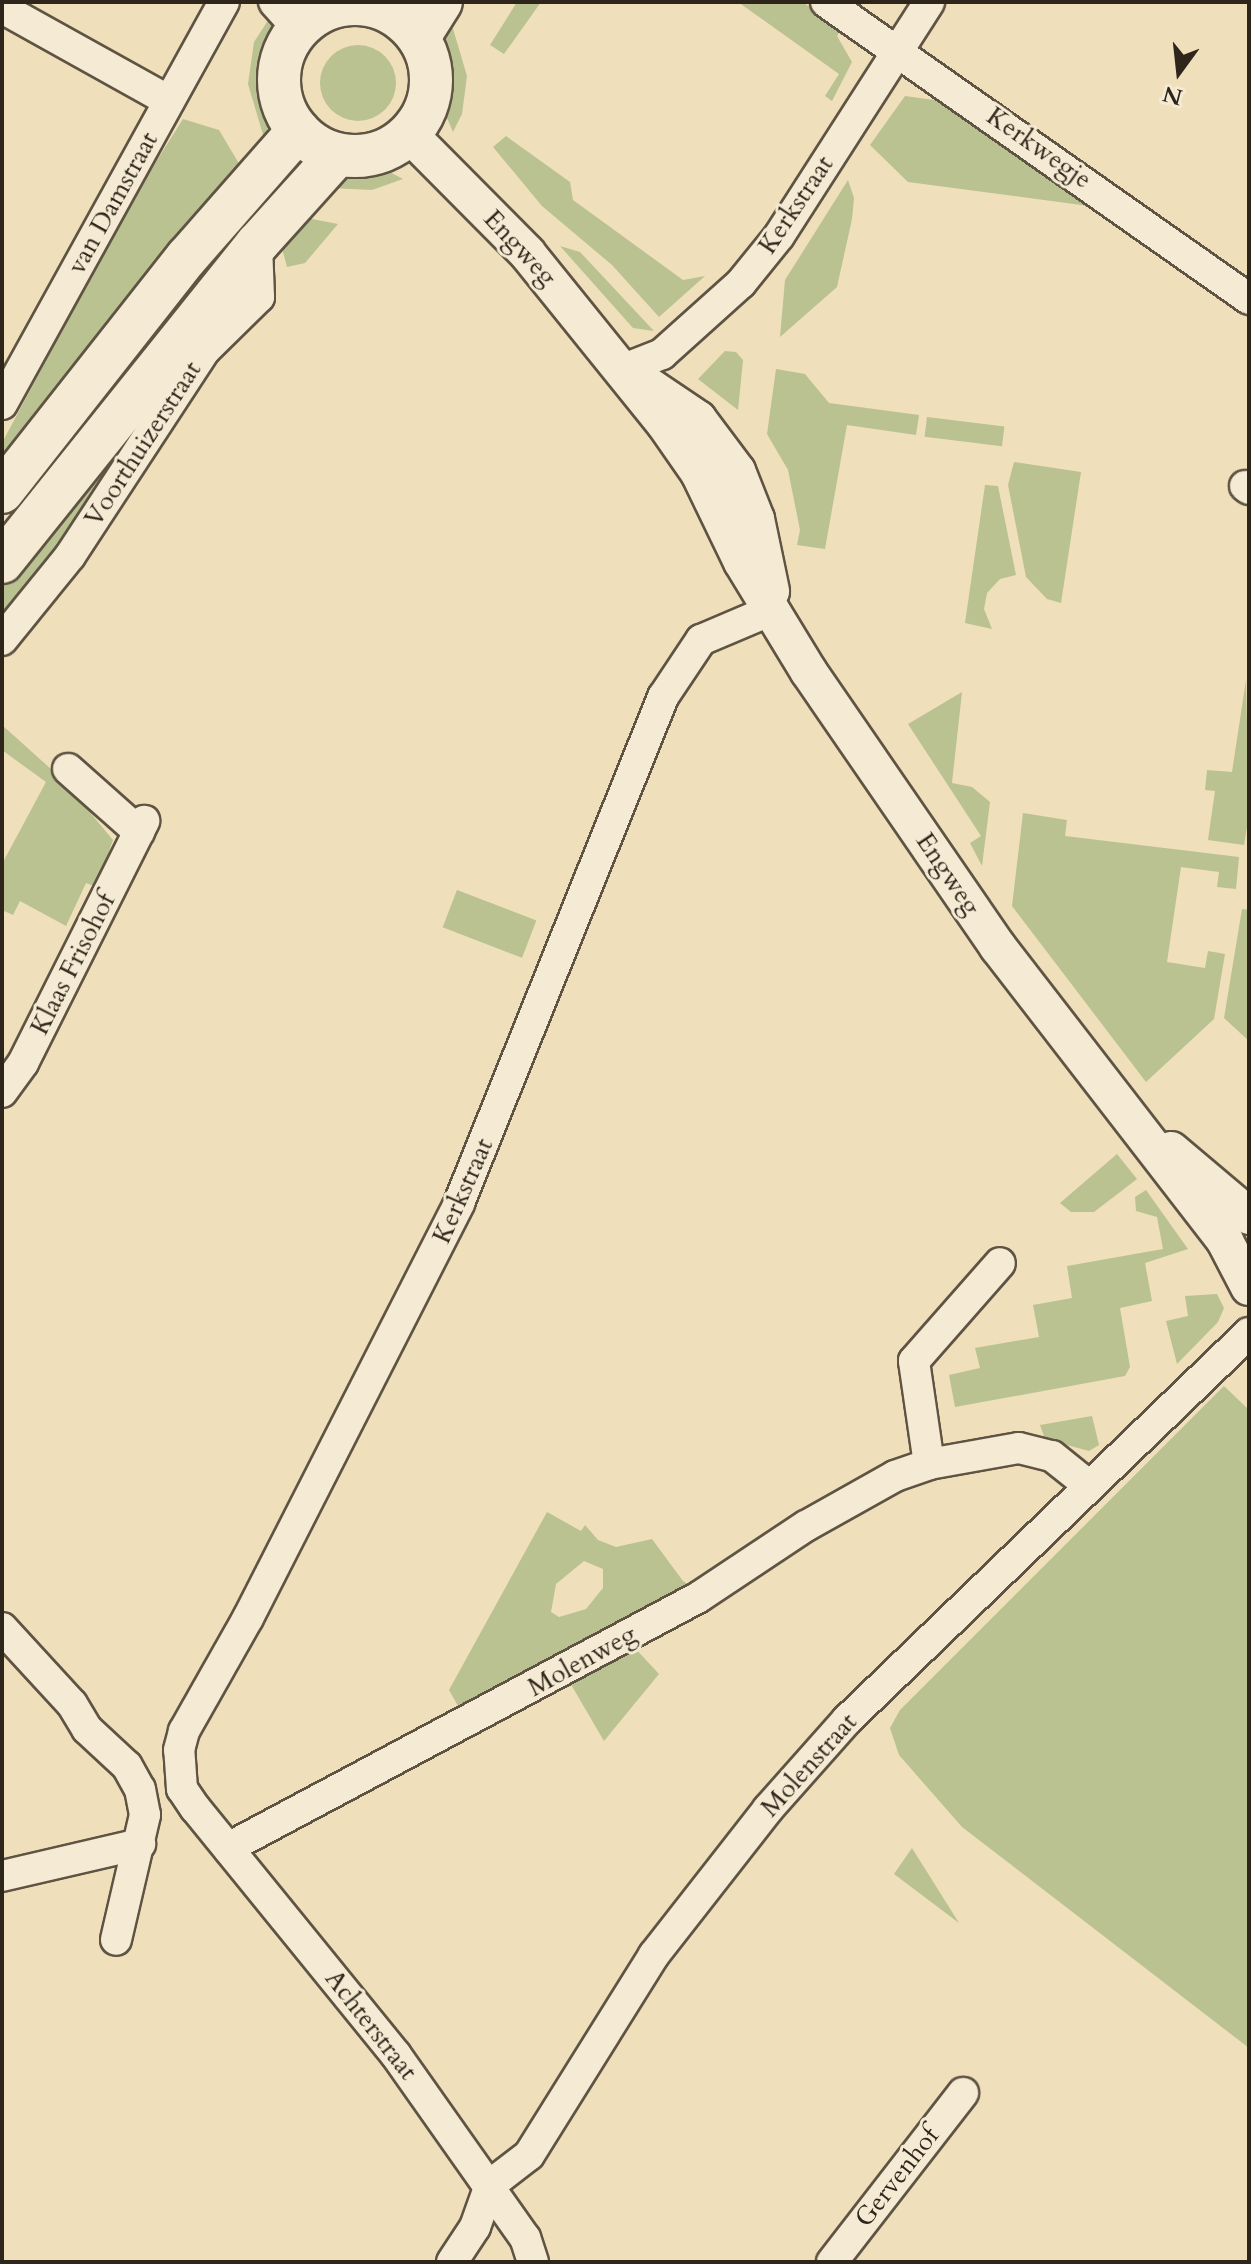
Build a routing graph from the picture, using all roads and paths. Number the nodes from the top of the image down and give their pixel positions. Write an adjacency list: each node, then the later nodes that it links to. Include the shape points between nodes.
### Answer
1 (224, 2): 10 (street, van Damstraat)
2 (441, 2): 8 (main road)
3 (826, 2): 9 (street, Kerkwegje)
4 (929, 2): 9 (street, Kerkstraat)
5 (384, 5): 7 (main road, via 352,4); 8 (main road)
6 (2, 8): 10 (street)
7 (286, 15): 11 (main road, via 280,98)
8 (419, 37): 12 (main road, via 430,81 428,105)
9 (900, 49): 15 (street, Kerkwegje); 16 (street, Kerkstraat, via 779,236 741,283 662,354)
10 (169, 101): 17 (street, van Damstraat)
11 (298, 131): 13 (main road); 18 (main road, via 188,256)
12 (409, 134): 13 (main road, via 388,149 363,156); 16 (street, Engweg, via 527,253)
13 (337, 155): 14 (main road, Voorthuizerstraat)
14 (257, 244): 19 (main road, Voorthuizerstraat); 21 (street, Voorthuizerstraat, via 259,297 204,351 70,556)
15 (1249, 299)
16 (624, 369): 20 (street, Engweg, via 699,473 742,562)
17 (2, 404)
18 (2, 492)
19 (2, 562)
20 (774, 609): 24 (street, Engweg, via 809,672 998,947); 32 (street, Kerkstraat, via 701,640 681,664 459,1203 292,1534 184,1731 178,1767)
21 (2, 640)
22 (68, 769): 23 (street, Klaas Frisohof, via 141,827 23,1063)
23 (2, 1092)
24 (1141, 1126): 25 (street, Engweg); 27 (street, Engweg, via 1225,1241)
25 (1249, 1216)
26 (1000, 1263): 29 (street, via 914,1361)
27 (1249, 1287)
28 (1249, 1333): 30 (street, Molenstraat)
29 (929, 1464): 30 (street, Molenweg, via 1019,1448 1052,1456); 34 (street, Molenweg, via 866,1489 686,1604)
30 (1087, 1484): 38 (street, Molenstraat, via 847,1720 768,1809 654,1955 529,2155)
31 (2, 1628): 33 (street, via 72,1704 87,1729 127,1766 140,1789)
32 (190, 1801): 34 (street, Achterstraat)
33 (143, 1830): 35 (street); 36 (street)
34 (228, 1848): 38 (street, Achterstraat, via 353,1999)
35 (2, 1876)
36 (116, 1940)
37 (963, 2093): 41 (street, Gervenhof)
38 (490, 2185): 39 (street, via 475,2227); 40 (street, Achterstraat, via 525,2238)
39 (452, 2262)
40 (533, 2262)
41 (832, 2262)

